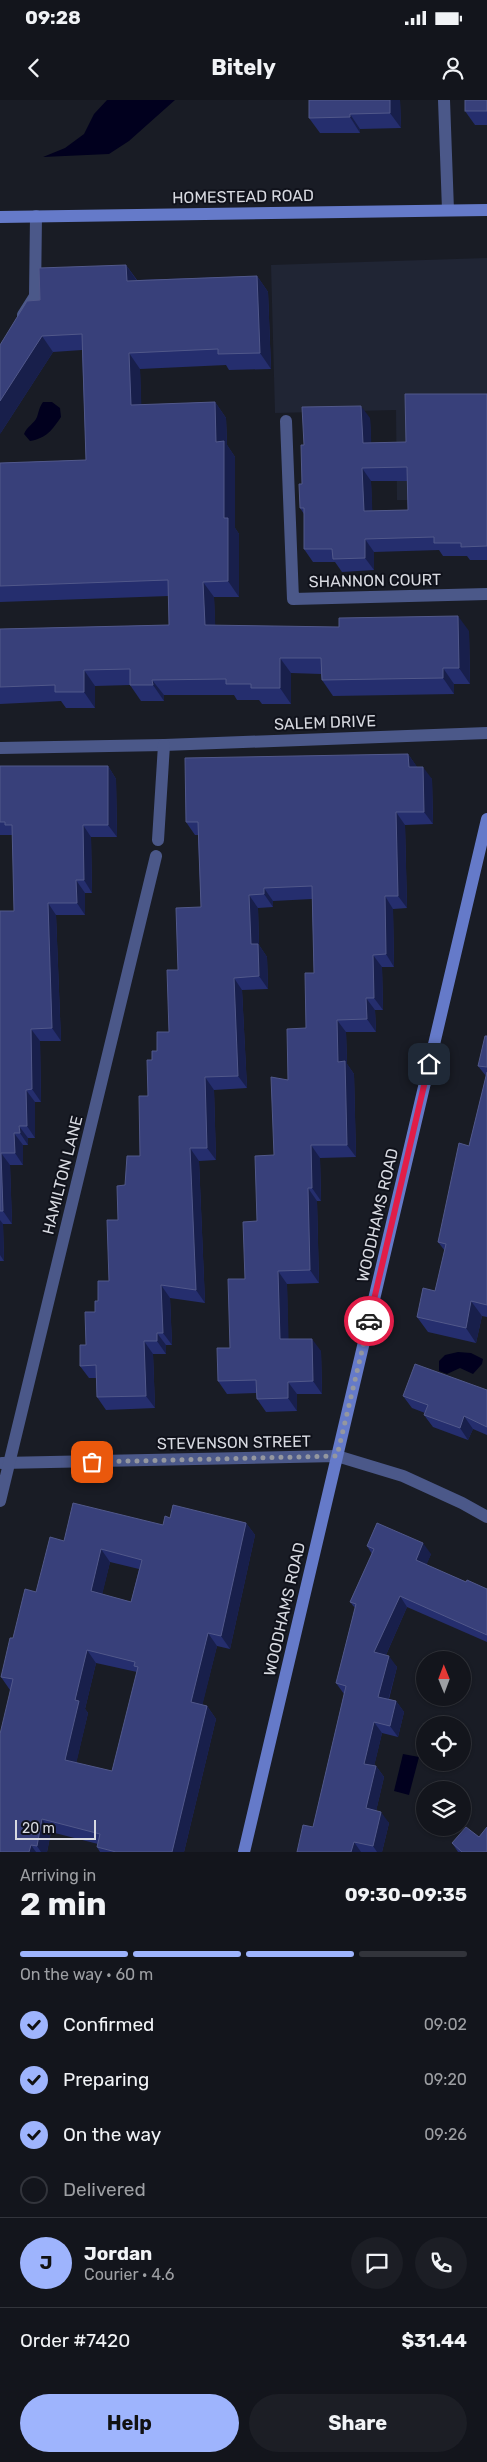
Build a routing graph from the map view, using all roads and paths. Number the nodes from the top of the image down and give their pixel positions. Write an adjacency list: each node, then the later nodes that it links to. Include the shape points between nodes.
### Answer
1 (444, 100): 2 (street)
2 (448, 210): 3 (street, HOMESTEAD ROAD); 4 (street, HOMESTEAD ROAD)
3 (487, 210)
4 (36, 216): 5 (street, HOMESTEAD ROAD); 6 (street, via 35,296)
5 (0, 217)
6 (18, 322)
7 (286, 421): 8 (street, SHANNON COURT, via 293,599)
8 (487, 594)
9 (487, 733): 10 (street, SALEM DRIVE)
10 (164, 745): 11 (street, SALEM DRIVE); 13 (street)
11 (0, 748)
12 (487, 819): 15 (street, WOODHAMS ROAD)
13 (158, 840)
14 (156, 856): 16 (street, HAMILTON LANE)
15 (337, 1456): 16 (street, STEVENSON STREET); 18 (street, STEVENSON STREET, via 403,1476); 19 (street, WOODHAMS ROAD)
16 (4, 1463): 17 (street, HAMILTON LANE)
17 (0, 1500)
18 (487, 1517)
19 (244, 1852)

